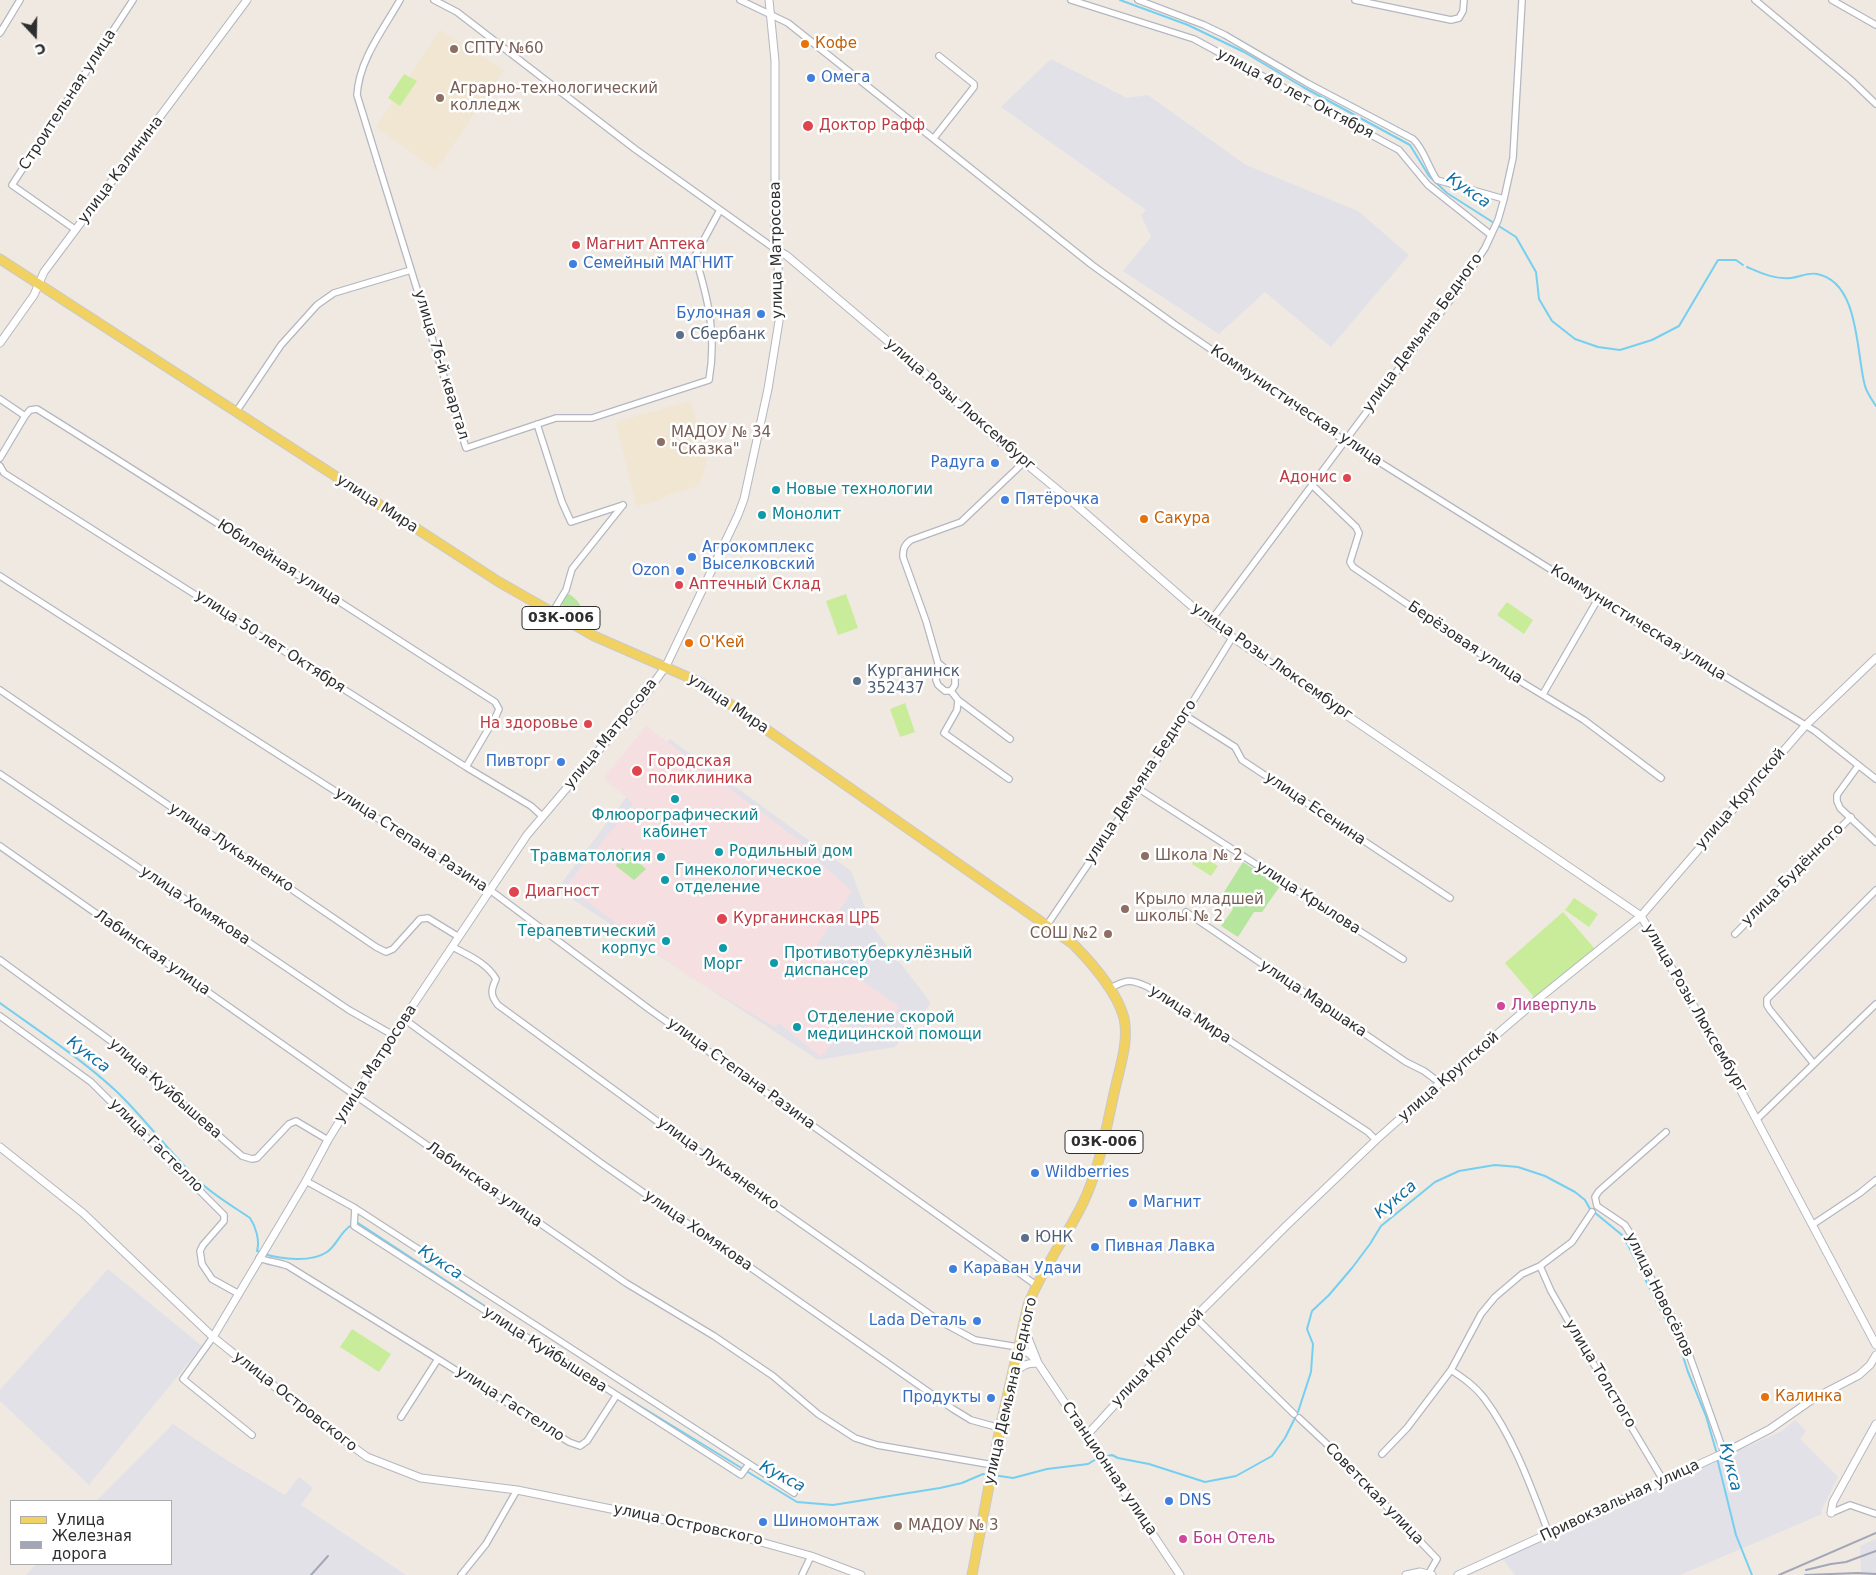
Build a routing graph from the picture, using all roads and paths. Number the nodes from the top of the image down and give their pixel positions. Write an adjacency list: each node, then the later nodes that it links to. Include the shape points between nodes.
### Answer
1 (20, 0): 18 (street)
2 (133, 0): 24 (street, Строительная улица, via 12,185)
3 (247, 0): 24 (street, улица Калинина)
4 (400, 0): 28 (street, улица 76-й квартал, via 366,59 357,95)
5 (434, 0): 15 (street, улица Розы Люксембург)
6 (740, 0): 16 (street, Коммунистическая улица)
7 (769, 0): 16 (street, улица Матросова)
8 (1070, 0): 25 (street, улица 40 лет Октября, via 1194,39 1399,150 1428,185)
9 (1138, 0): 22 (street, улица 40 лет Октября, via 1225,35 1307,83 1413,138 1437,180)
10 (1355, 0): 11 (street, via 1444,20 1459,18)
11 (1464, 0)
12 (1522, 0): 22 (street, улица Демьяна Бедного, via 1513,158)
13 (1755, 0): 20 (street)
14 (1832, 0): 17 (street)
15 (444, 2): 23 (street, улица Розы Люксембург)
16 (772, 15): 21 (street, Коммунистическая улица, via 788,23); 26 (street, улица Матросова)
17 (1876, 25)
18 (0, 33)
19 (939, 56): 21 (street, via 974,87)
20 (1876, 104)
21 (934, 138): 35 (street, Коммунистическая улица, via 1092,265)
22 (1504, 199): 25 (street, улица Демьяна Бедного)
23 (720, 210): 26 (street, улица Розы Люксембург); 34 (street, улица 76-й квартал, via 694,256 711,316 709,380 592,418 556,418)
24 (76, 230): 29 (street, улица Калинина)
25 (1491, 235): 35 (street, улица Демьяна Бедного, via 1459,288)
26 (775, 249): 37 (street, улица Розы Люксембург, via 916,365); 47 (street, улица Матросова, via 779,321 744,499)
27 (0, 259): 29 (main road, улица Мира / 03К-006)
28 (411, 270): 32 (street, улица 76-й квартал, via 334,293 317,305 281,345); 34 (street, улица 76-й квартал, via 466,448)
29 (38, 284): 30 (street, улица Калинина, via 34,295); 32 (main road, улица Мира / 03К-006)
30 (0, 343)
31 (0, 399): 33 (street)
32 (236, 412): 42 (main road, улица Мира / 03К-006)
33 (25, 416): 36 (street); 56 (street, Юбилейная улица, via 30,410 37,409 495,702 496,716)
34 (537, 424): 42 (street, via 571,522 623,505 572,569 566,590)
35 (1346, 440): 39 (street, улица Демьяна Бедного); 41 (street, Коммунистическая улица)
36 (0, 458)
37 (1024, 462): 43 (street, улица Розы Люксембург); 46 (street, via 961,522 911,540 903,551)
38 (0, 466): 56 (street, улица 50 лет Октября, via 4,473)
39 (1312, 485): 43 (street, улица Демьяна Бедного); 50 (street, Берёзовая улица, via 1356,526 1359,533 1350,562 1353,567 1523,684)
40 (0, 576): 67 (street, улица Степана Разина)
41 (1598, 598): 50 (street); 53 (street, Коммунистическая улица)
42 (552, 613): 47 (main road, улица Мира / 03К-006, via 594,636)
43 (1210, 622): 44 (street, улица Розы Люксембург)
44 (1232, 638): 52 (street, улица Демьяна Бедного); 70 (street, улица Розы Люксембург)
45 (1875, 661): 53 (street, улица Крупской)
46 (938, 663): 49 (street, via 938,685); 49 (street, via 955,676 955,686)
47 (666, 666): 62 (street, улица Матросова, via 643,698); 71 (main road, улица Мира / 03К-006, via 697,681)
48 (0, 690): 73 (street, улица Лукьяненко, via 376,947 386,952 393,949 420,919 428,918)
49 (950, 690): 51 (street)
50 (1543, 694): 58 (street, Берёзовая улица, via 1584,720)
51 (958, 700): 54 (street); 59 (street, via 957,710 944,732)
52 (1186, 716): 61 (street, улица Демьяна Бедного); 68 (street, улица Есенина, via 1235,747 1242,760)
53 (1805, 726): 55 (street, Коммунистическая улица); 70 (street, улица Крупской)
54 (1010, 739)
55 (1858, 766): 60 (street, Коммунистическая улица); 63 (street, via 1837,795 1840,808)
56 (466, 767): 62 (street, улица 50 лет Октября)
57 (0, 774): 81 (street, улица Хомякова, via 349,1010)
58 (1661, 778)
59 (1009, 779)
60 (1876, 779)
61 (1139, 789): 71 (street, улица Демьяна Бедного); 75 (street, улица Крылова)
62 (542, 816): 67 (street, улица Матросова)
63 (1850, 817): 64 (street); 72 (street, улица Будённого)
64 (1876, 842)
65 (0, 846): 84 (street, Лабинская улица)
66 (1876, 890): 82 (street, via 1767,999 1770,1010)
67 (489, 891): 73 (street, улица Матросова); 97 (street, улица Степана Разина)
68 (1450, 898)
69 (1186, 912): 83 (street, улица Маршака)
70 (1641, 916): 83 (street, улица Крупской); 85 (street, улица Розы Люксембург)
71 (1047, 925): 77 (main road, улица Мира / 03К-006, via 1094,965)
72 (1735, 934)
73 (459, 938): 74 (street, улица Матросова)
74 (453, 947): 80 (street, улица Матросова); 103 (street, улица Лукьяненко, via 492,972 496,979 491,990 492,998 498,1005 709,1159 938,1320 974,1340)
75 (1403, 959)
76 (0, 960): 87 (street, улица Куйбышева, via 111,1041 242,1156 257,1158 289,1124 296,1121)
77 (1109, 988): 88 (street, улица Мира, via 1127,980 1148,987); 97 (main road, улица Демьяна Бедного / 03К-006, via 1124,1017 1125,1046 1102,1151 1082,1206)
78 (1876, 1004): 82 (street)
79 (0, 1016): 98 (street, улица Гастелло, via 91,1082 224,1215 224,1221 200,1251 202,1264 212,1278)
80 (404, 1019): 81 (street, улица Матросова); 112 (street, улица Хомякова, via 601,1163 953,1409 970,1420)
81 (393, 1035): 84 (street, улица Матросова)
82 (1814, 1064): 85 (street)
83 (1440, 1083): 88 (street, улица Крупской)
84 (356, 1096): 87 (street, улица Матросова); 118 (street, Лабинская улица, via 626,1283 773,1376 818,1414 855,1438)
85 (1757, 1119): 94 (street, улица Розы Люксембург)
86 (1666, 1132): 116 (street, улица Новосёлов, via 1595,1197 1598,1206 1625,1225 1684,1340)
87 (328, 1140): 91 (street, улица Матросова)
88 (1376, 1140): 99 (street, улица Крупской)
89 (0, 1146): 101 (street, улица Островского, via 83,1213)
90 (1876, 1180): 94 (street)
91 (306, 1181): 92 (street, улица Куйбышева); 95 (street, улица Матросова)
92 (355, 1208): 109 (street, улица Куйбышева, via 354,1226); 117 (street, улица Куйбышева)
93 (1592, 1212): 96 (street, via 1572,1242)
94 (1812, 1225): 102 (street, улица Розы Люксембург)
95 (262, 1255): 98 (street, улица Матросова); 105 (street, улица Гастелло, via 267,1261 288,1266)
96 (1540, 1266): 107 (street, via 1522,1274 1495,1297 1477,1320); 119 (street, улица Толстого, via 1574,1331)
97 (1036, 1286): 100 (main road, улица Демьяна Бедного / 03К-006)
98 (239, 1294): 101 (street, улица Матросова)
99 (1195, 1317): 114 (street, улица Крупской); 126 (street, Советская улица, via 1330,1448 1437,1560)
100 (1023, 1325): 103 (main road, улица Демьяна Бедного / 03К-006); 106 (street, Станционная улица)
101 (213, 1337): 113 (street, улица Матросова, via 183,1379); 120 (street, улица Островского, via 367,1457 421,1478)
102 (1876, 1345)
103 (1018, 1348): 106 (street, Станционная улица); 108 (main road, улица Демьяна Бедного / 03К-006)
104 (1876, 1355): 116 (street, Привокзальная улица, via 1859,1375 1813,1399 1770,1429)
105 (438, 1359): 109 (street, улица Гастелло, via 580,1446 587,1441); 110 (street, улица Гастелло)
106 (1038, 1363): 108 (street, via 1027,1363); 114 (street, Станционная улица)
107 (1452, 1370): 115 (street, via 1407,1428); 124 (street, via 1483,1396 1498,1421 1520,1462)
108 (1012, 1376): 112 (main road, улица Демьяна Бедного / 03К-006)
109 (616, 1396): 117 (street, улица Куйбышева, via 741,1475)
110 (401, 1417)
111 (1876, 1424): 122 (street, via 1833,1502)
112 (1000, 1428): 118 (main road, улица Демьяна Бедного / 03К-006)
113 (252, 1435)
114 (1087, 1435): 131 (street, Станционная улица)
115 (1382, 1454)
116 (1719, 1455): 119 (street, Привокзальная улица)
117 (746, 1468): 121 (street, улица Куйбышева)
118 (991, 1471): 130 (main road, улица Демьяна Бедного / 03К-006)
119 (1663, 1480): 124 (street, Привокзальная улица)
120 (516, 1490): 125 (street, улица Островского, via 726,1532); 127 (street, via 486,1544)
121 (794, 1493)
122 (1831, 1513): 123 (street, via 1850,1505)
123 (1876, 1514)
124 (1549, 1534): 133 (street, Привокзальная улица)
125 (811, 1556): 128 (street); 129 (street, улица Островского)
126 (1430, 1574): 132 (street)
127 (461, 1575)
128 (802, 1575)
129 (862, 1575)
130 (972, 1575)
131 (1180, 1575)
132 (1406, 1575)
133 (1458, 1575)

